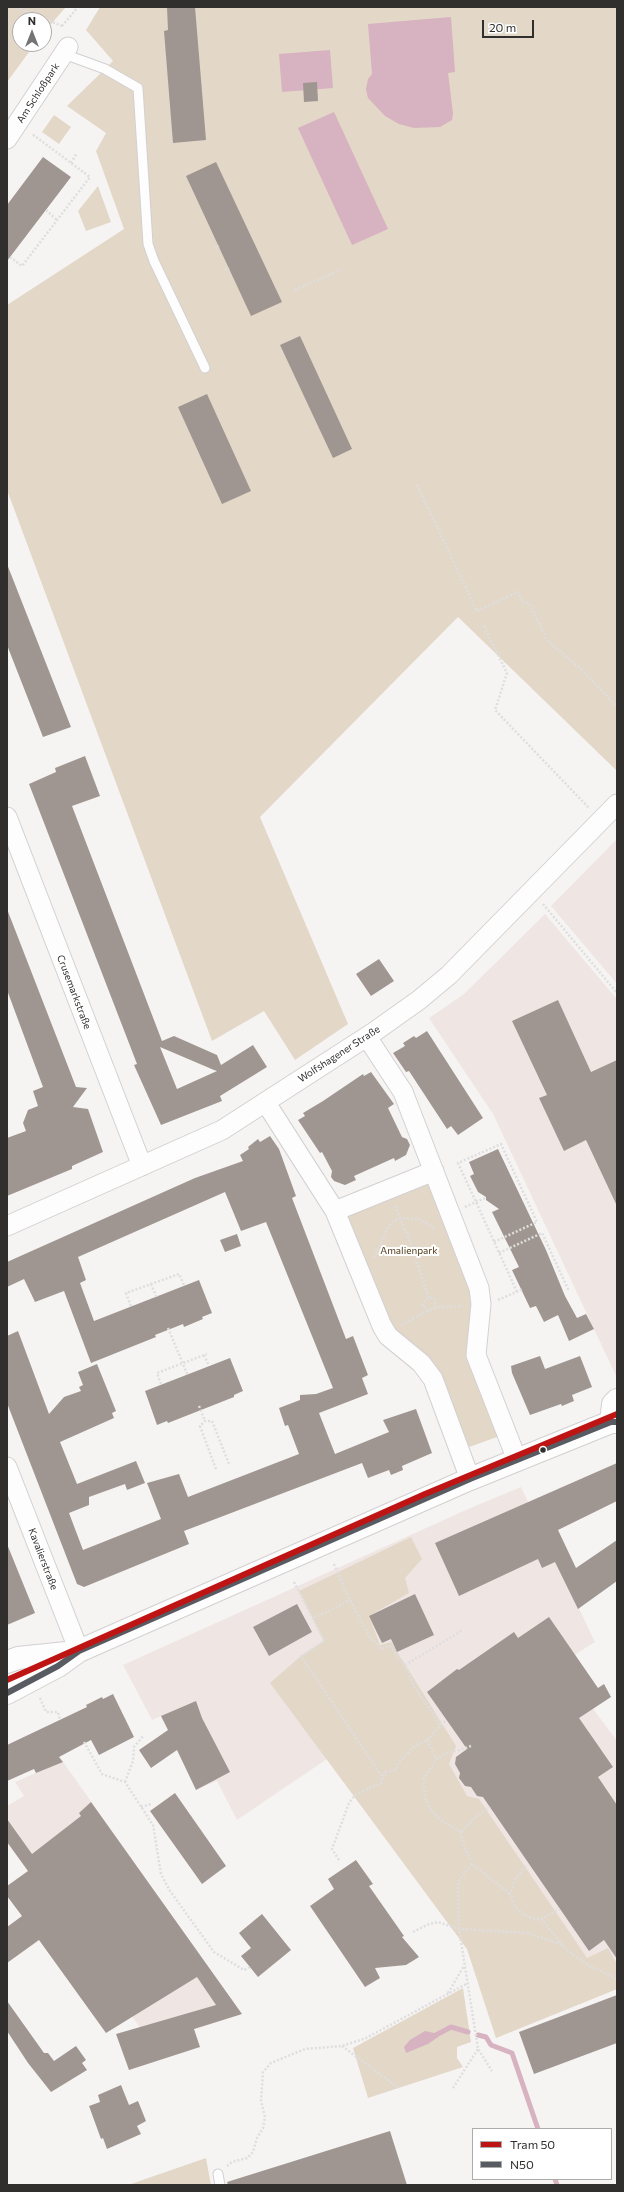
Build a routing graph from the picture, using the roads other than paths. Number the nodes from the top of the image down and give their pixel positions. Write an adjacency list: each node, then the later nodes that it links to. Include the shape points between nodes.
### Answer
1 (66, 50): 2 (street, Am Schloßpark); 3 (lane, via 138,88 148,244)
2 (7, 139)
3 (204, 368)
4 (617, 804): 6 (street, Wolfshagener Straße, via 449,975)
5 (7, 817): 8 (street, Crusemarkstraße)
6 (367, 1037): 7 (street, Wolfshagener Straße); 9 (street, via 403,1092)
7 (266, 1103): 8 (street, Wolfshagener Straße, via 222,1130); 10 (street)
8 (142, 1166): 11 (street, Wolfshagener Straße)
9 (434, 1171): 10 (street); 14 (street, via 481,1296 476,1346 478,1364)
10 (335, 1211): 16 (street, via 388,1336 421,1363 433,1379)
11 (7, 1226)
12 (617, 1400): 13 (main road, via 613,1404)
13 (614, 1422): 14 (main road)
14 (517, 1460): 16 (main road)
15 (7, 1467): 17 (street, Kavalierstraße)
16 (470, 1479): 17 (main road)
17 (79, 1651): 18 (main road, via 18,1658); 19 (main road, via 58,1666)
18 (7, 1662)
19 (7, 1693)
20 (218, 2174): 21 (lane)
21 (220, 2185)

